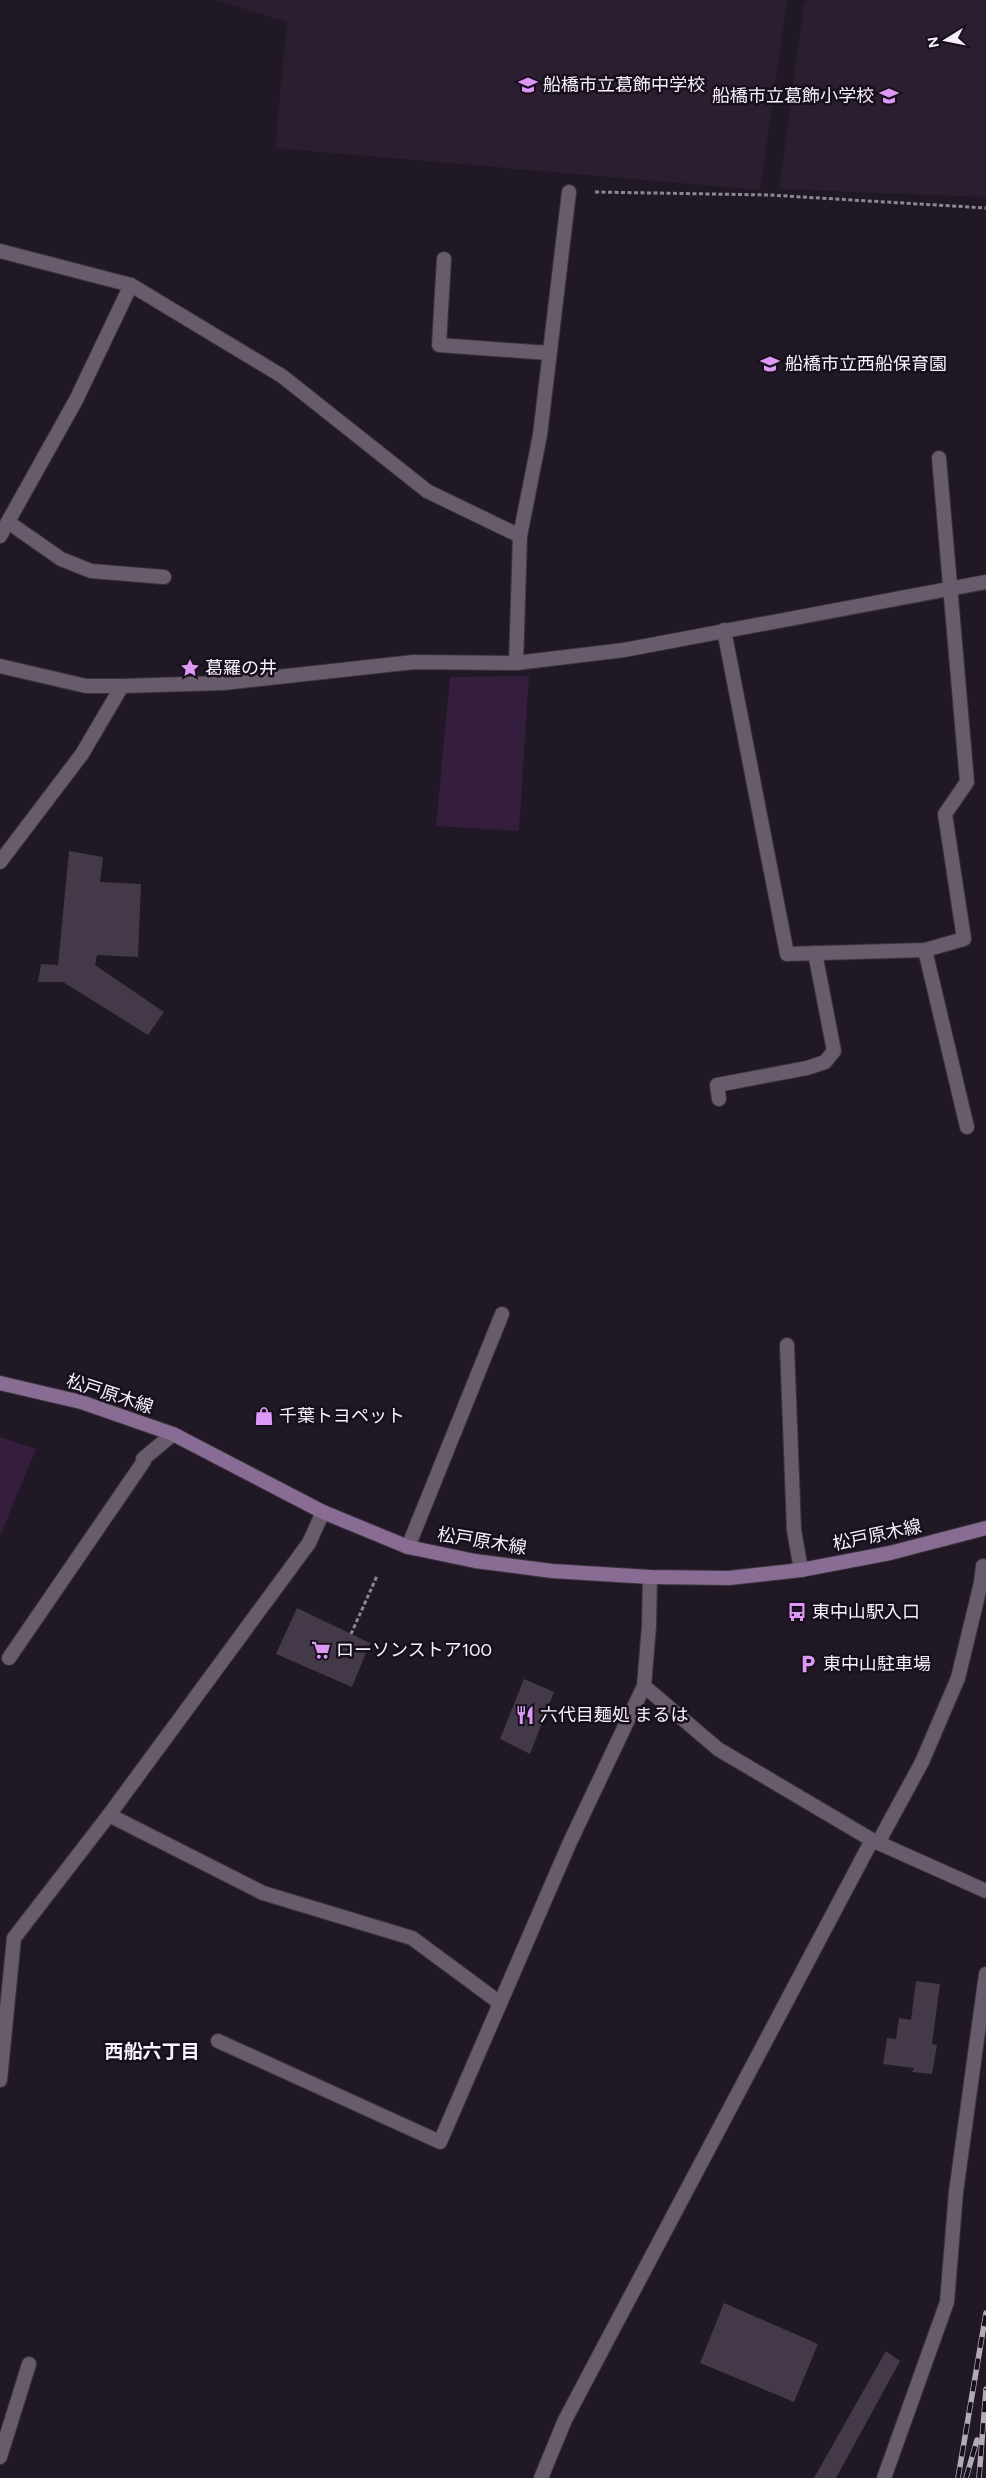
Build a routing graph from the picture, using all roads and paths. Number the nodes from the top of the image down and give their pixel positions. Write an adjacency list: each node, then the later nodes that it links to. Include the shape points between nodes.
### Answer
1 (569, 192): 2 (path, via 769,195); 6 (street)
2 (986, 208)
3 (0, 250): 5 (street)
4 (444, 259): 6 (street, via 439,345)
5 (131, 285): 8 (street, via 76,400); 10 (street, via 282,376 427,491)
6 (549, 353): 10 (street, via 540,435)
7 (939, 458): 13 (street)
8 (8, 522): 9 (street); 11 (street, via 61,559 91,571)
9 (0, 536)
10 (520, 536): 15 (street)
11 (164, 578)
12 (986, 582): 13 (street)
13 (952, 588): 14 (street); 19 (street, via 967,782 944,814 964,940)
14 (724, 630): 15 (street, via 624,650); 20 (street, via 786,954)
15 (516, 663): 17 (street, via 414,662 223,683)
16 (0, 666): 17 (street, via 86,686)
17 (122, 686): 18 (street, via 82,754)
18 (0, 862)
19 (925, 950): 20 (street); 22 (street)
20 (815, 953): 21 (street, via 834,1052 825,1062 807,1068 717,1085)
21 (719, 1099)
22 (966, 1127)
23 (502, 1314): 29 (street)
24 (787, 1345): 31 (street, via 794,1530)
25 (0, 1383): 26 (main road, 松戸原木線, via 81,1402)
26 (173, 1434): 27 (main road, 松戸原木線); 35 (street, via 144,1460)
27 (323, 1512): 29 (main road, 松戸原木線); 37 (street, via 309,1543)
28 (986, 1528): 31 (main road, 松戸原木線, via 890,1553)
29 (408, 1547): 33 (main road, 松戸原木線, via 475,1561 543,1570)
30 (983, 1566): 38 (street, via 958,1678 922,1762)
31 (801, 1570): 33 (main road, 松戸原木線, via 729,1578)
32 (377, 1576): 34 (path)
33 (650, 1577): 36 (street)
34 (351, 1634)
35 (9, 1658)
36 (644, 1686): 38 (street, via 718,1749); 41 (street, via 570,1842)
37 (109, 1815): 41 (street, via 263,1893 412,1938); 42 (street, via 14,1938)
38 (875, 1842): 39 (street); 47 (street, via 565,2420)
39 (986, 1891)
40 (986, 1974): 48 (street, via 956,2192 947,2302)
41 (500, 2004): 43 (street, via 440,2142)
42 (2, 2030): 44 (street)
43 (218, 2041)
44 (0, 2080)
45 (29, 2364): 46 (street)
46 (0, 2456)
47 (541, 2478)
48 (884, 2478)

